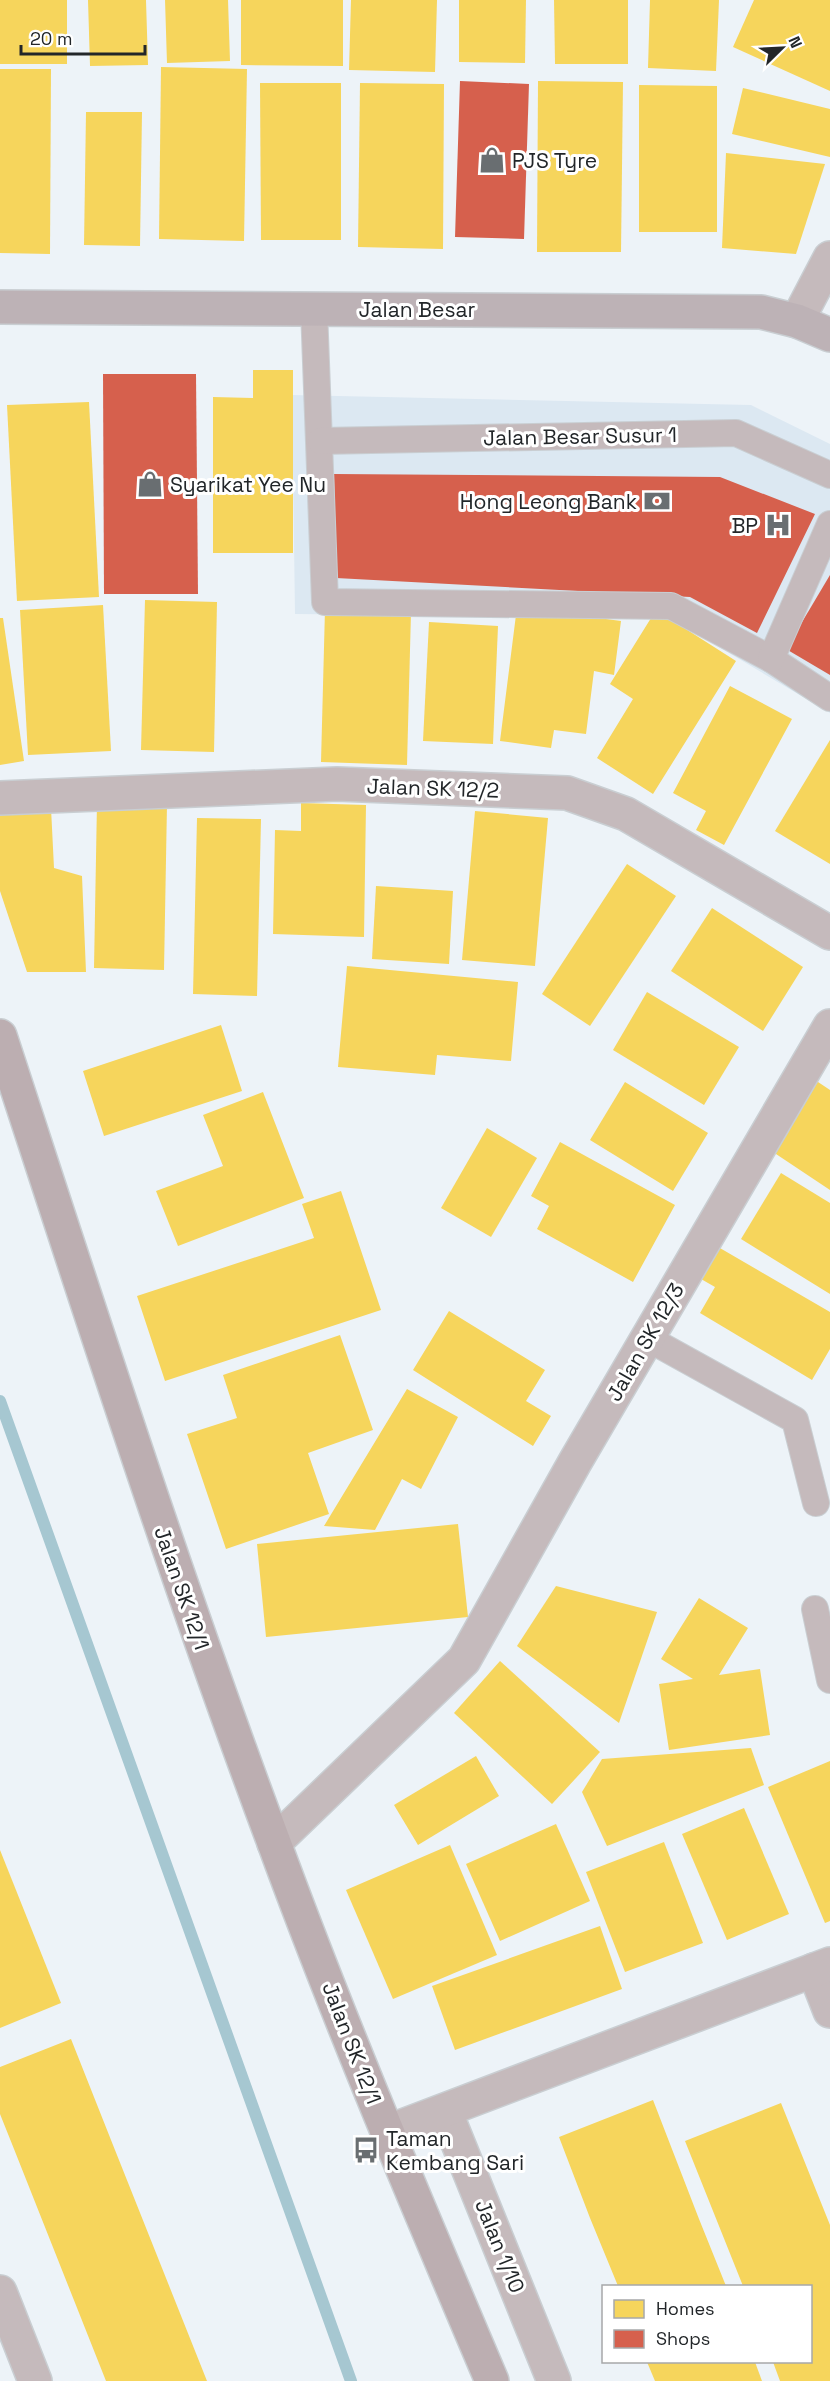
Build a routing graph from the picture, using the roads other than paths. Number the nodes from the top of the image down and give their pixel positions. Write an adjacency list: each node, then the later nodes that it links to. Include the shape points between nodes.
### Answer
1 (830, 258): 4 (street)
2 (0, 307): 3 (main road, Jalan Besar)
3 (314, 309): 4 (main road, Jalan Besar, via 761,312); 6 (lane)
4 (797, 321): 5 (main road, Jalan Besar)
5 (830, 335)
6 (321, 441): 7 (lane, Jalan Besar Susur 1, via 736,433); 9 (lane, via 325,602 670,606)
7 (830, 475)
8 (830, 524): 9 (lane)
9 (771, 659): 10 (lane)
10 (830, 698)
11 (0, 798): 12 (street, Jalan SK 12/2, via 337,784 567,793 626,814)
12 (830, 933)
13 (830, 1026): 15 (street, Jalan SK 12/3)
14 (0, 1036): 19 (main road, Jalan SK 12/1, via 166,1542)
15 (647, 1338): 16 (lane, via 795,1420); 19 (street, Jalan SK 12/3, via 464,1660)
16 (816, 1503)
17 (815, 1609): 18 (lane)
18 (830, 1680)
19 (274, 1843): 23 (main road, Jalan SK 12/1)
20 (822, 1967): 21 (street); 22 (street)
21 (830, 2011)
22 (445, 2111): 23 (street); 28 (street, Jalan 1/10)
23 (387, 2132): 27 (main road, Jalan SK 12/1)
24 (0, 2292): 25 (street)
25 (9, 2339): 26 (street)
26 (35, 2381)
27 (492, 2381)
28 (554, 2381)

